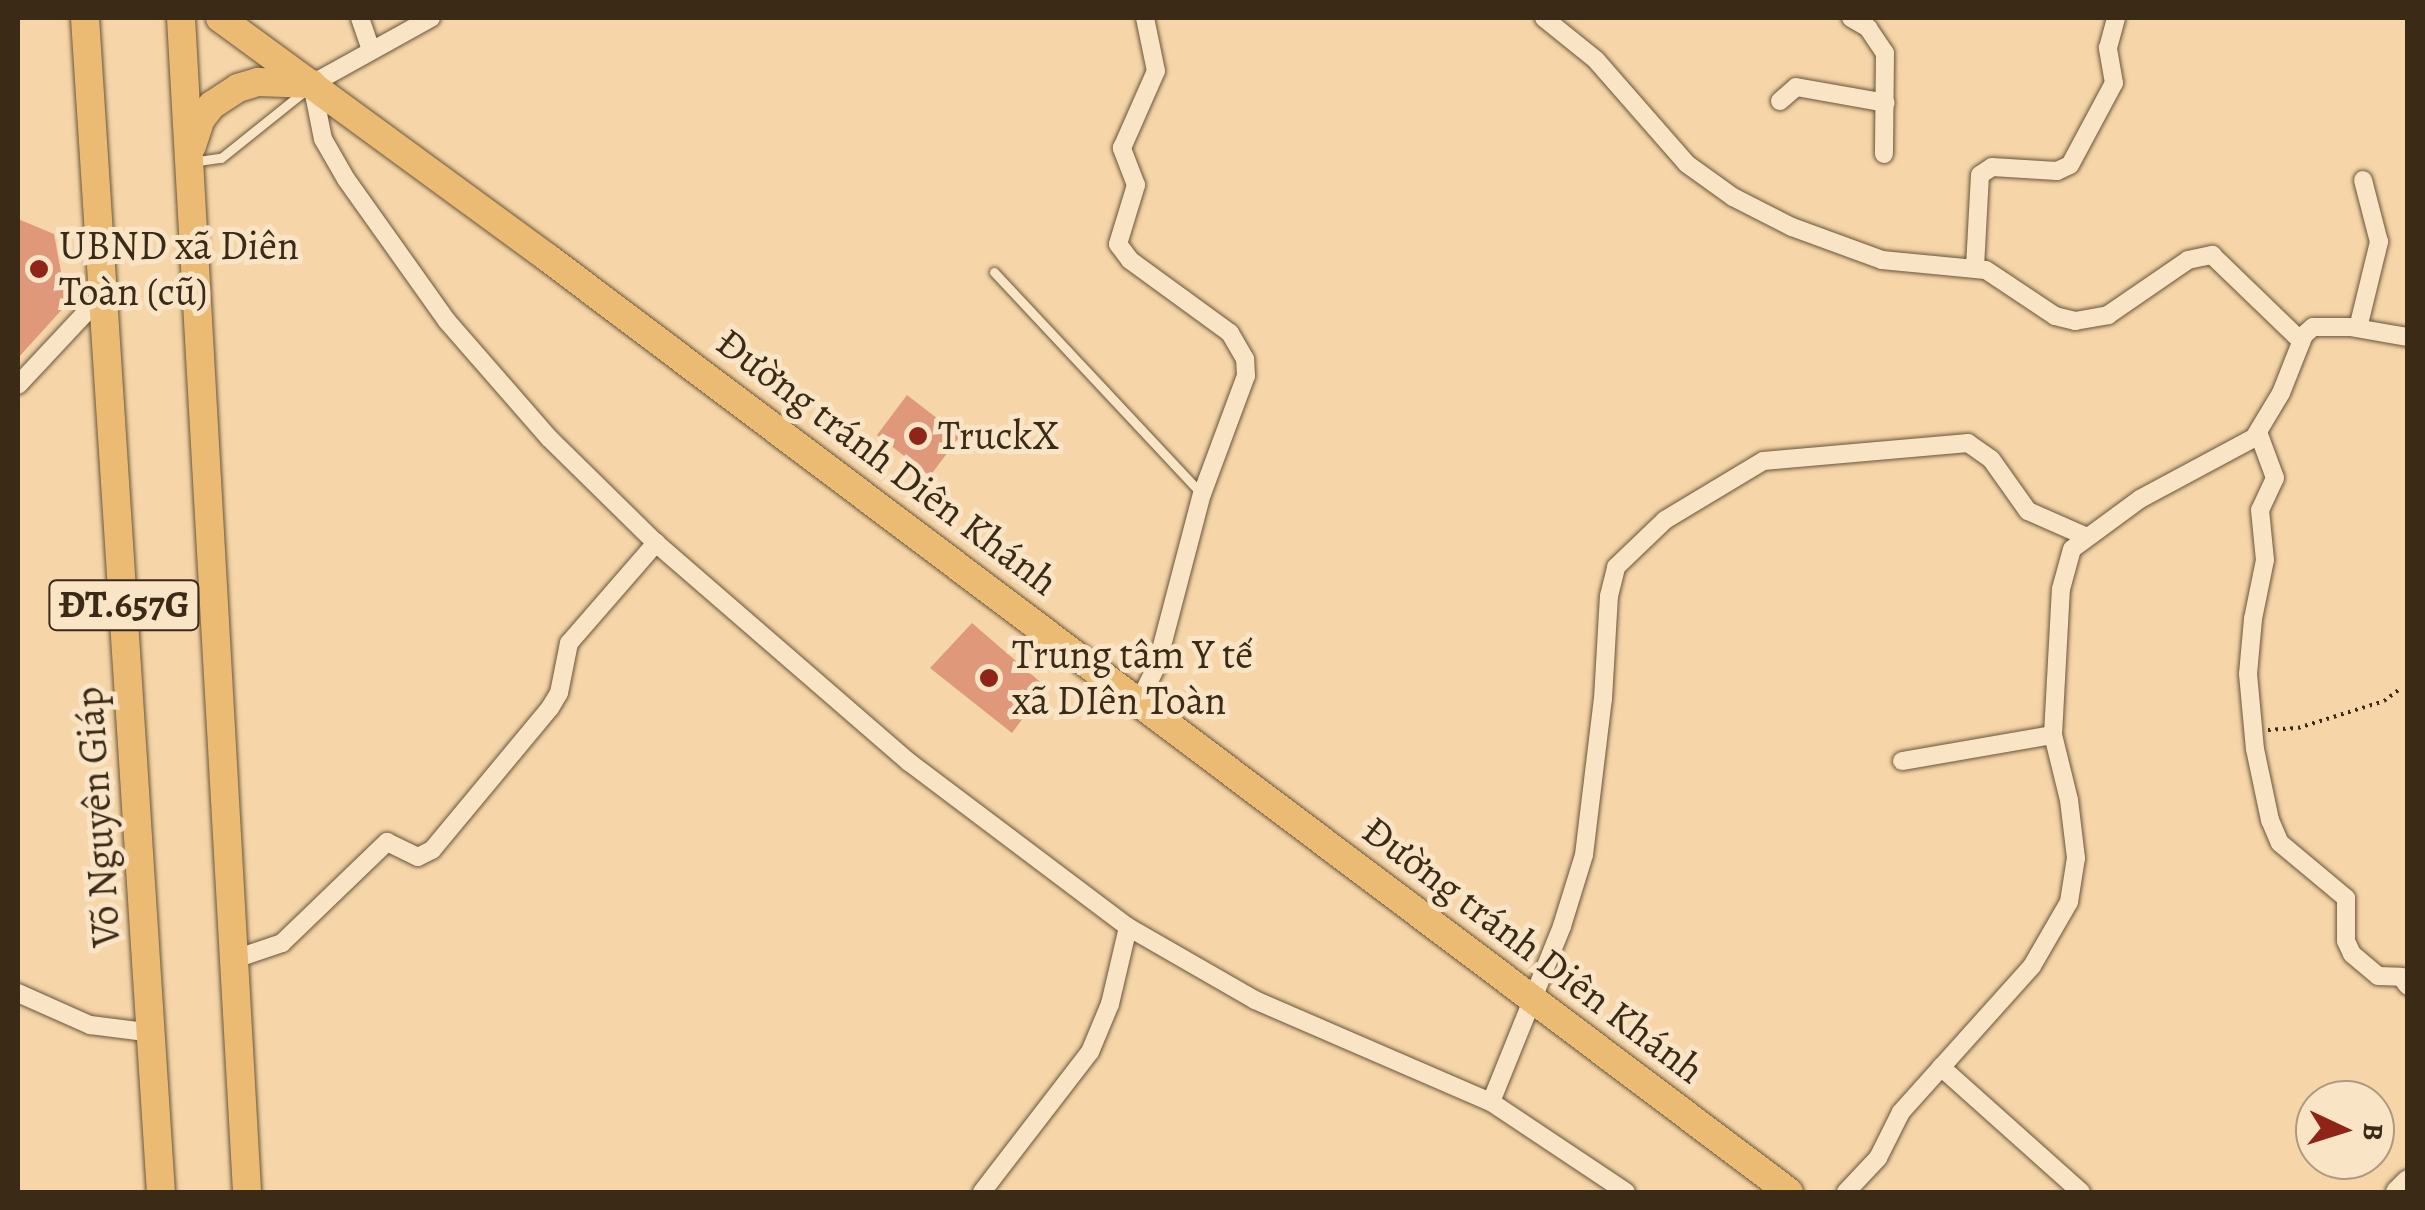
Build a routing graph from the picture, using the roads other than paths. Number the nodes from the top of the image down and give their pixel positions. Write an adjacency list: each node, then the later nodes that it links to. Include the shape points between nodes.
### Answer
1 (85, 18): 21 (main road, Võ Nguyên Giáp / ĐT.657G)
2 (181, 18): 17 (main road, ĐT.657G)
3 (220, 18): 12 (main road, Đường tránh Diên Khánh)
4 (242, 18): 12 (main road)
5 (360, 18): 11 (street)
6 (431, 18): 11 (street)
7 (1145, 18): 27 (street, via 1156,71 1124,140 1122,154 1136,185 1118,244 1130,260 1230,333 1245,359 1242,395)
8 (1544, 18): 19 (street, via 1596,60 1687,164 1733,197 1882,260)
9 (1851, 18): 15 (street, via 1868,28 1885,53)
10 (2116, 18): 19 (street, via 2108,48 2114,84 2070,164 2057,172 1982,171)
11 (372, 50): 13 (street)
12 (274, 57): 13 (main road, Đường tránh Diên Khánh)
13 (312, 84): 17 (lane, via 221,158); 17 (main road, via 258,82 221,97 201,119); 29 (street, via 323,138 346,179 447,321 549,438); 30 (main road, Đường tránh Diên Khánh)
14 (1780, 101): 15 (street, via 1796,87)
15 (1886, 103): 16 (street)
16 (1884, 154)
17 (188, 162): 34 (main road, ĐT.657G)
18 (2363, 180): 22 (street, via 2379,242)
19 (1975, 267): 24 (street, via 2075,322 2108,315 2188,260 2212,255)
20 (994, 272): 27 (lane)
21 (104, 293): 25 (street); 38 (main road, Võ Nguyên Giáp / ĐT.657G)
22 (2358, 328): 23 (street); 24 (street, via 2313,327)
23 (2408, 337)
24 (2301, 342): 26 (street)
25 (18, 385)
26 (2258, 432): 28 (street); 35 (street, via 2276,478 2260,510 2265,560 2250,655 2253,730 2270,820 2280,843 2346,898 2352,954 2378,976 2400,977)
27 (1202, 494): 30 (street, via 1157,665)
28 (2084, 536): 31 (street, via 2064,567); 37 (street, via 2028,511 1991,459 1968,443 1763,461 1665,520 1616,567 1584,855)
29 (656, 543): 33 (street, via 909,762); 34 (street, via 569,642 550,708 432,850 418,857 387,842 292,936)
30 (1139, 702): 37 (main road, Đường tránh Diên Khánh)
31 (2053, 735): 32 (street); 39 (street, via 2076,858 2070,902 2032,966)
32 (1902, 761)
33 (1128, 927): 40 (street, via 1255,1000); 44 (street, via 1110,1004 1090,1052)
34 (232, 960): 43 (main road, ĐT.657G)
35 (2408, 986)
36 (18, 993): 38 (street, via 90,1025)
37 (1533, 1002): 40 (street); 46 (main road, Đường tránh Diên Khánh)
38 (152, 1033): 42 (main road, Võ Nguyên Giáp / ĐT.657G)
39 (1941, 1067): 47 (street, via 1900,1112 1878,1158); 48 (street)
40 (1491, 1102): 45 (street)
41 (2408, 1182): 49 (main road)
42 (161, 1192)
43 (247, 1192)
44 (982, 1192)
45 (1626, 1192)
46 (1789, 1192)
47 (1846, 1192)
48 (2081, 1192)
49 (2398, 1192)

